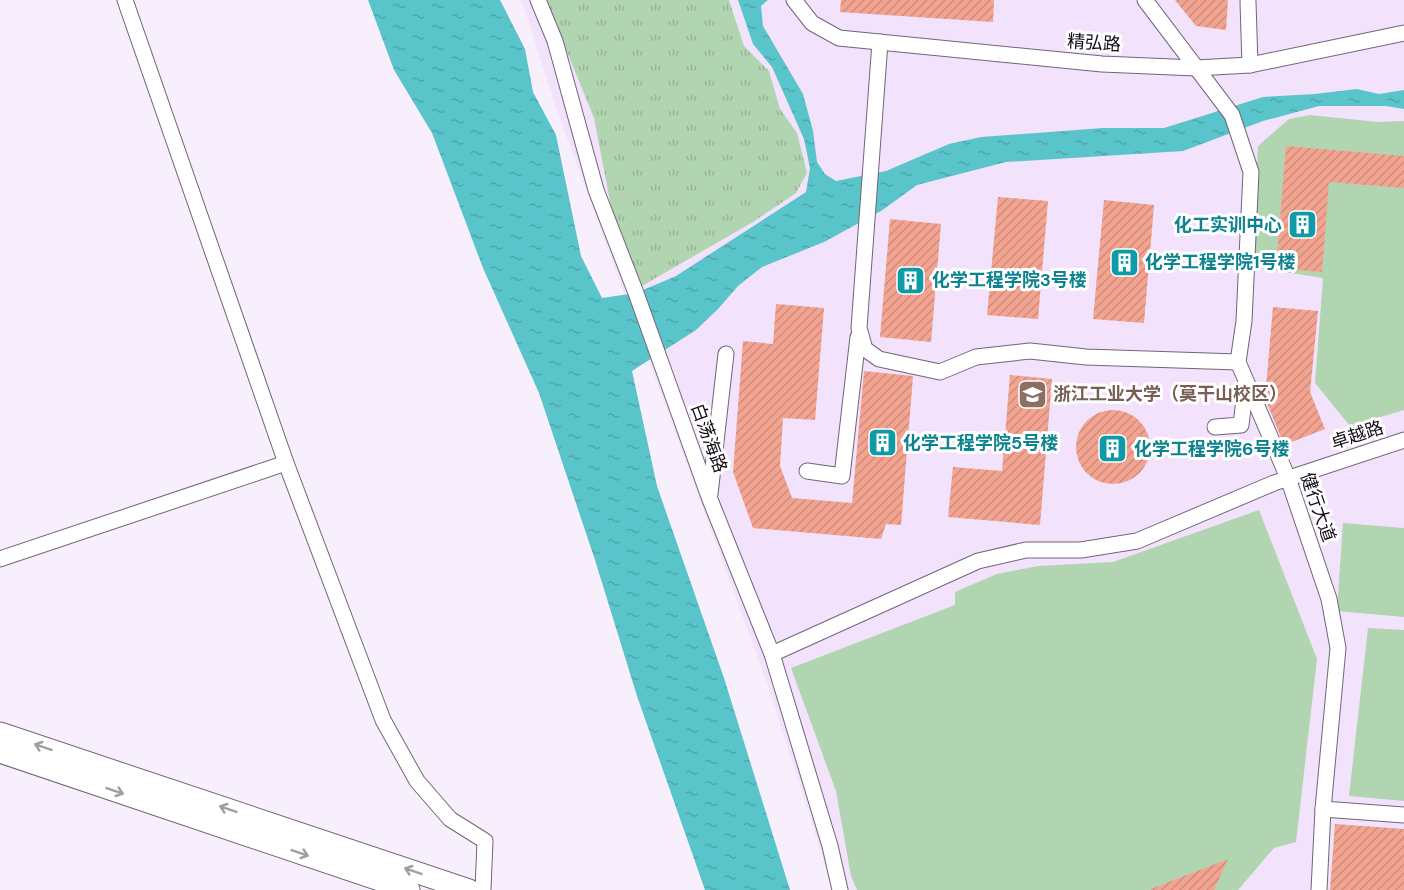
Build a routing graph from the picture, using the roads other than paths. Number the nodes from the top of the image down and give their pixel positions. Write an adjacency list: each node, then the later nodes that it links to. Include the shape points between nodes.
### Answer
1 (125, 0): 16 (street)
2 (537, 0): 19 (street, 白荡海路, via 555,41 596,190)
3 (794, 0): 7 (street, 精弘路, via 812,22 839,38)
4 (1145, 0): 9 (street)
5 (1248, 2): 8 (street)
6 (1404, 33): 8 (street, 精弘路)
7 (880, 42): 9 (street, 精弘路, via 1102,64); 10 (street)
8 (1250, 65): 9 (street, 精弘路)
9 (1196, 68): 12 (street, 健行大道, via 1232,115 1251,172)
10 (860, 328): 12 (street, via 865,350 879,359 940,372 976,357 1030,351 1086,357); 17 (street, via 842,476)
11 (726, 354): 19 (street)
12 (1239, 362): 13 (street, 健行大道)
13 (1246, 383): 14 (street, via 1241,425); 18 (street, 健行大道)
14 (1215, 427)
15 (1404, 440): 18 (street, 卓越路)
16 (286, 463): 20 (street); 28 (street, via 383,720 417,781 450,819 485,841)
17 (807, 471)
18 (1288, 478): 21 (street, 卓越路, via 1137,541 1081,550 1026,550 978,561); 24 (street, 健行大道, via 1329,599 1338,648)
19 (709, 497): 21 (street, 白荡海路)
20 (0, 559)
21 (772, 654): 29 (street, 白荡海路)
22 (0, 733): 27 (street, one-way to 22)
23 (0, 752): 26 (street, one-way to 26)
24 (1323, 809): 25 (street); 30 (street, 健行大道)
25 (1404, 815)
26 (409, 890)
27 (468, 890)
28 (483, 890)
29 (840, 890)
30 (1319, 890)

